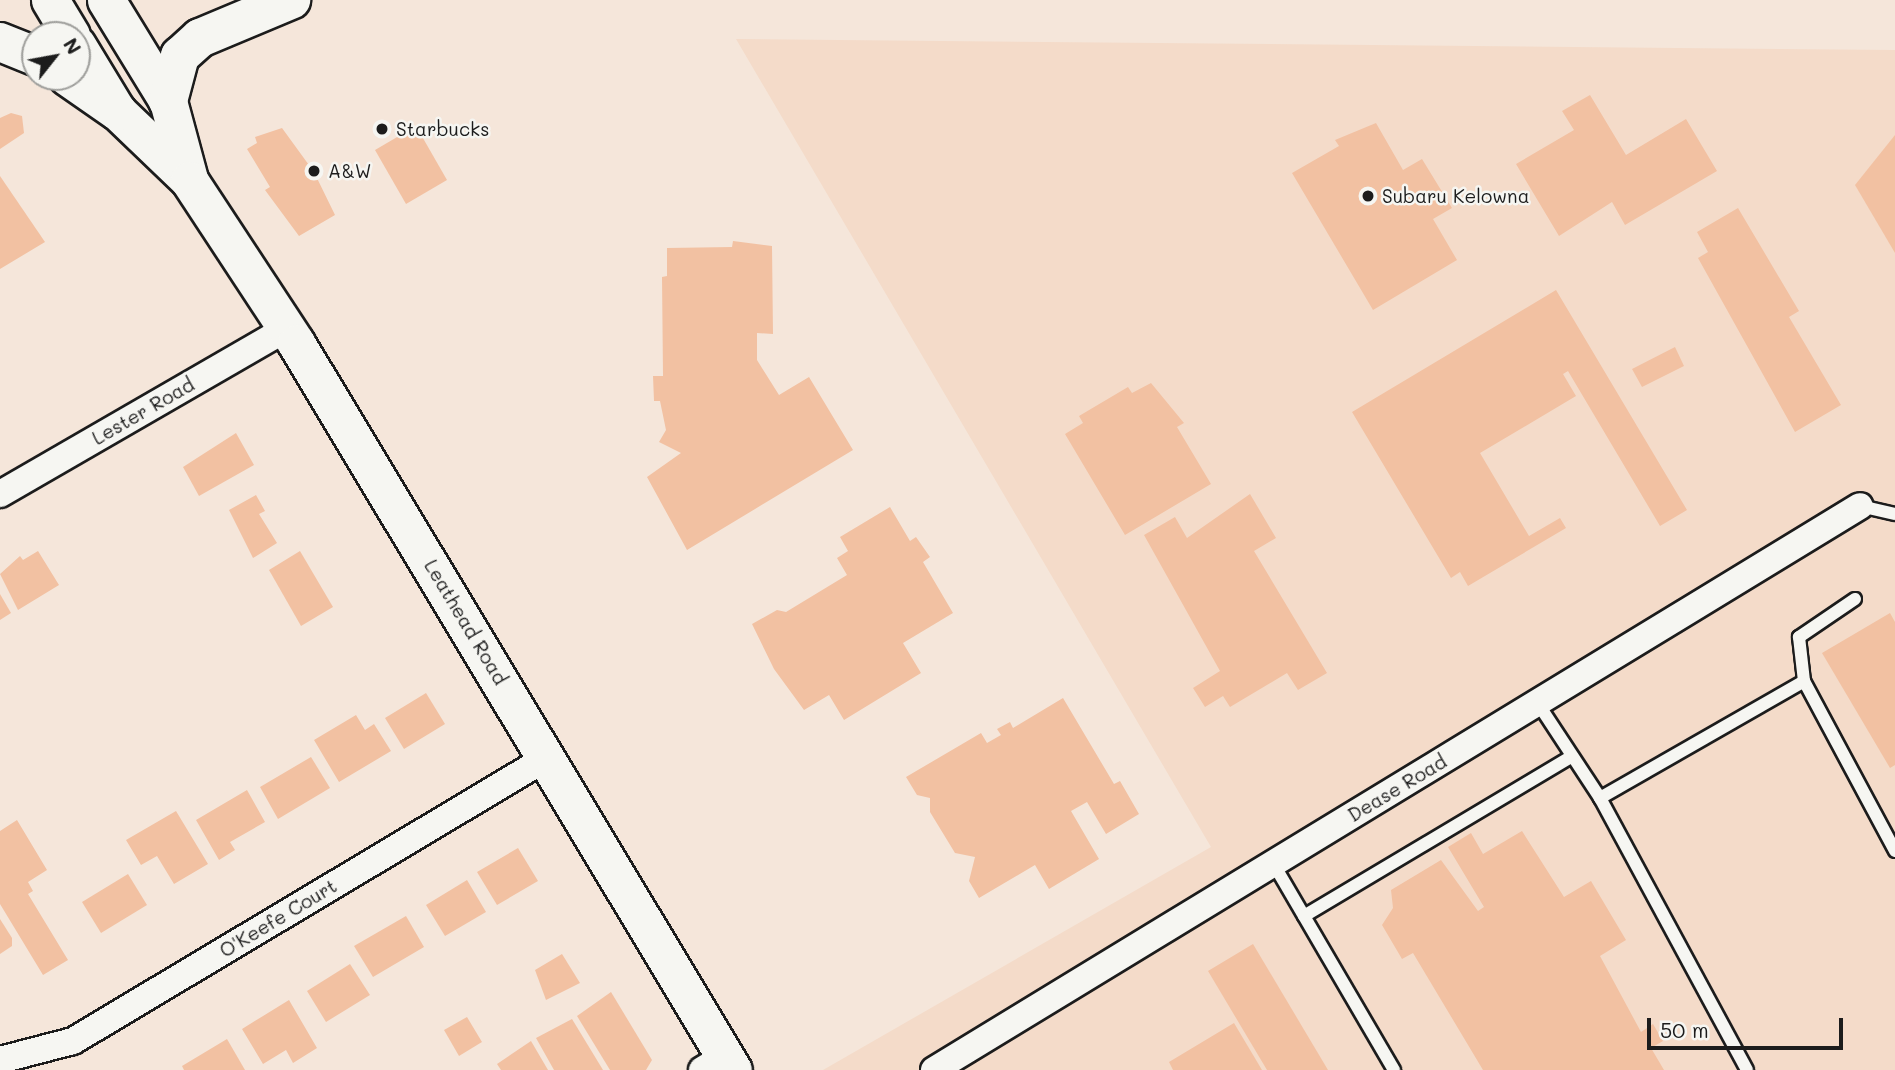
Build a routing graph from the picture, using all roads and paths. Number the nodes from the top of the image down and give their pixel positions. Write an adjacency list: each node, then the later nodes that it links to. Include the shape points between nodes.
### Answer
1 (50, 0): 4 (street)
2 (106, 0): 9 (street, Leathead Road)
3 (291, 0): 9 (highway, via 222,24 200,38 180,56)
4 (63, 21)
5 (0, 42): 6 (highway)
6 (21, 50)
7 (91, 69): 10 (street, Leathead Road)
8 (88, 91): 10 (highway)
9 (168, 101): 11 (street, Leathead Road)
10 (117, 111): 11 (street, Leathead Road)
11 (189, 180): 12 (street, Leathead Road)
12 (286, 329): 13 (street, Lester Road); 20 (street, Leathead Road)
13 (0, 494)
14 (1860, 506): 15 (lane); 18 (street, Dease Road)
15 (1895, 513)
16 (1855, 599): 17 (lane, via 1799,637)
17 (1804, 681): 21 (lane); 22 (lane)
18 (1537, 702): 19 (lane); 23 (street, Dease Road)
19 (1572, 756): 21 (lane); 24 (lane)
20 (548, 757): 25 (street, O'Keefe Court, via 73,1041); 26 (street, Leathead Road)
21 (1600, 798): 29 (lane)
22 (1895, 851)
23 (1273, 863): 24 (lane); 27 (street, Dease Road)
24 (1304, 916): 28 (lane)
25 (0, 1060)
26 (720, 1065)
27 (934, 1070)
28 (1394, 1070)
29 (1747, 1070)

